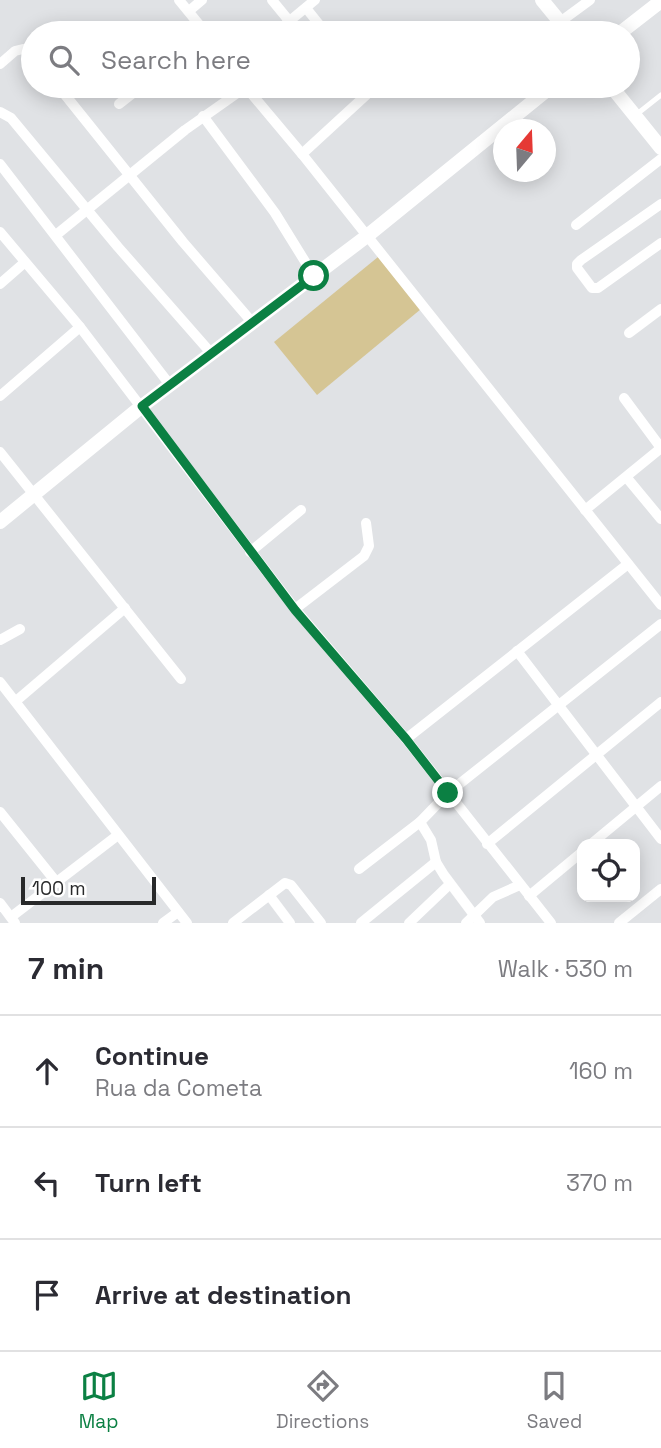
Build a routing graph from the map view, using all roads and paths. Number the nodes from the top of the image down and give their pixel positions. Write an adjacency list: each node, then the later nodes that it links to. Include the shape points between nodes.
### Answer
1 (179, 0): 8 (street)
2 (202, 0): 8 (street)
3 (272, 0): 10 (street)
4 (542, 0): 12 (street)
5 (590, 0): 13 (street)
6 (661, 1): 14 (street)
7 (310, 4): 10 (street); 11 (street)
8 (188, 11): 9 (street)
9 (196, 21)
10 (289, 21)
11 (319, 21)
12 (558, 21)
13 (570, 21)
14 (635, 21)
15 (21, 50): 16 (street)
16 (0, 64)
17 (661, 94): 28 (lane)
18 (68, 98): 33 (street)
19 (127, 98): 25 (street)
20 (229, 98): 27 (street)
21 (256, 98): 30 (street)
22 (363, 98): 30 (street)
23 (537, 98): 39 (street)
24 (621, 98): 28 (street)
25 (119, 104)
26 (0, 112): 35 (street, via 11,118)
27 (203, 116): 33 (street); 42 (street, via 275,213)
28 (635, 116): 29 (street)
29 (661, 148)
30 (302, 154): 39 (street)
31 (661, 159): 36 (street)
32 (0, 164): 38 (street)
33 (130, 175): 35 (street); 45 (street)
34 (661, 204): 40 (street, via 581,260 578,268 592,288 598,288)
35 (88, 209): 38 (street); 48 (street)
36 (576, 225)
37 (0, 232): 41 (street)
38 (56, 235): 49 (street)
39 (367, 236): 42 (street); 58 (street)
40 (661, 243)
41 (24, 263): 43 (street); 46 (street)
42 (314, 276): 45 (street)
43 (0, 284)
44 (661, 309): 47 (street)
45 (252, 322): 48 (street)
46 (80, 327): 50 (street); 52 (street)
47 (629, 333)
48 (211, 352): 49 (street)
49 (170, 385): 52 (street)
50 (0, 396)
51 (624, 398): 53 (street)
52 (142, 406): 56 (street); 62 (street)
53 (661, 448): 55 (street)
54 (0, 452): 56 (street)
55 (627, 478): 58 (street); 59 (street)
56 (34, 495): 60 (street); 65 (street)
57 (301, 510): 62 (street)
58 (585, 510): 63 (street)
59 (661, 519)
60 (0, 522)
61 (366, 523): 66 (street, via 369,546 364,555)
62 (250, 552): 66 (street)
63 (628, 564): 64 (street); 70 (street)
64 (661, 606)
65 (125, 608): 71 (street); 73 (street)
66 (295, 610): 76 (street)
67 (661, 624): 75 (street)
68 (20, 629): 69 (street)
69 (0, 640)
70 (517, 651): 75 (street); 76 (street)
71 (181, 679)
72 (0, 682): 73 (street)
73 (16, 701): 83 (street)
74 (661, 702): 77 (street)
75 (559, 704): 77 (street); 79 (street)
76 (406, 739): 79 (street)
77 (595, 754): 80 (street); 86 (street)
78 (661, 786): 80 (street)
79 (448, 793): 82 (street); 86 (street)
80 (637, 807): 84 (street); 85 (street)
81 (0, 812): 90 (street)
82 (420, 822): 88 (street, via 431,840); 89 (street)
83 (118, 835): 90 (street); 97 (street)
84 (597, 839)
85 (661, 839)
86 (487, 844): 92 (street)
87 (577, 856): 95 (street)
88 (436, 862): 91 (street); 100 (street)
89 (359, 869)
90 (57, 883): 98 (street)
91 (450, 884): 99 (street); 106 (street)
92 (520, 885): 95 (street); 99 (street, via 493,897)
93 (661, 890): 108 (street)
94 (269, 895): 103 (street); 104 (street); 105 (street, via 285,883 291,885)
95 (529, 896): 107 (street)
96 (0, 903): 98 (street)
97 (178, 912): 101 (street); 102 (street)
98 (13, 920)
99 (473, 920)
100 (363, 922)
101 (163, 923)
102 (187, 923)
103 (233, 923)
104 (290, 923)
105 (321, 923)
106 (409, 923)
107 (551, 923)
108 (619, 923)

